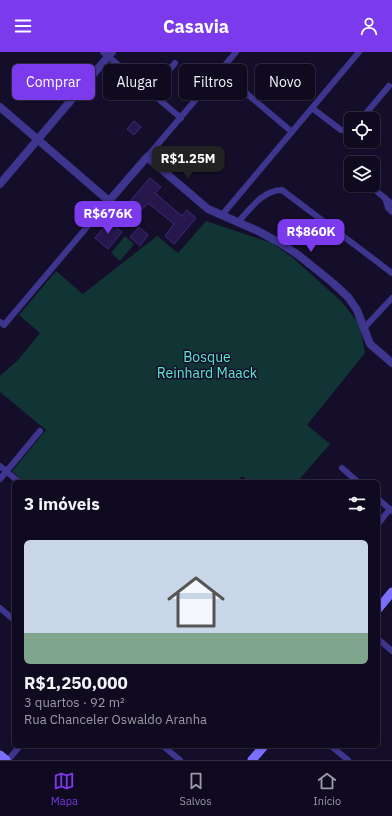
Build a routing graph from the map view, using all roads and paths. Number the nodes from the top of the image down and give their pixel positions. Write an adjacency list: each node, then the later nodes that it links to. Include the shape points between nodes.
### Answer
1 (236, 52): 6 (street)
2 (359, 52): 13 (street)
3 (108, 53): 5 (street); 18 (street)
4 (175, 63): 7 (street)
5 (120, 64)
6 (226, 64)
7 (171, 68)
8 (389, 86): 14 (street)
9 (247, 94): 17 (street)
10 (160, 100): 15 (street)
11 (196, 100): 15 (street)
12 (0, 107): 18 (street)
13 (312, 108): 16 (street); 17 (street)
14 (367, 112)
15 (181, 118): 19 (street)
16 (344, 130)
17 (292, 132): 26 (street)
18 (38, 140): 20 (street); 23 (street)
19 (147, 157): 23 (street); 26 (street, via 199,202)
20 (0, 184)
21 (378, 192): 22 (street)
22 (385, 198): 24 (street); 25 (street)
23 (109, 201): 30 (street)
24 (392, 204)
25 (392, 212)
26 (222, 215): 27 (street)
27 (238, 222): 28 (street, via 263,197 282,190); 31 (street, via 289,248 340,290 357,310)
28 (392, 273)
29 (392, 298): 31 (street)
30 (2, 324)
31 (364, 328): 32 (street, via 370,344)
32 (392, 363)
33 (40, 431): 36 (street)
34 (0, 466): 36 (street)
35 (342, 468): 39 (street)
36 (6, 472): 37 (street); 38 (street)
37 (0, 479)
38 (16, 480)
39 (356, 480)
40 (380, 501): 41 (street)
41 (391, 510): 42 (street)
42 (380, 522)
43 (392, 592): 44 (main road)
44 (380, 607)
45 (0, 608): 46 (street)
46 (12, 618)
47 (380, 641): 48 (street)
48 (392, 651)
49 (18, 748): 54 (street)
50 (165, 748): 55 (street)
51 (262, 748): 56 (main road)
52 (333, 748): 57 (street)
53 (0, 755): 54 (main road)
54 (7, 760)
55 (180, 760)
56 (252, 760)
57 (348, 760)

